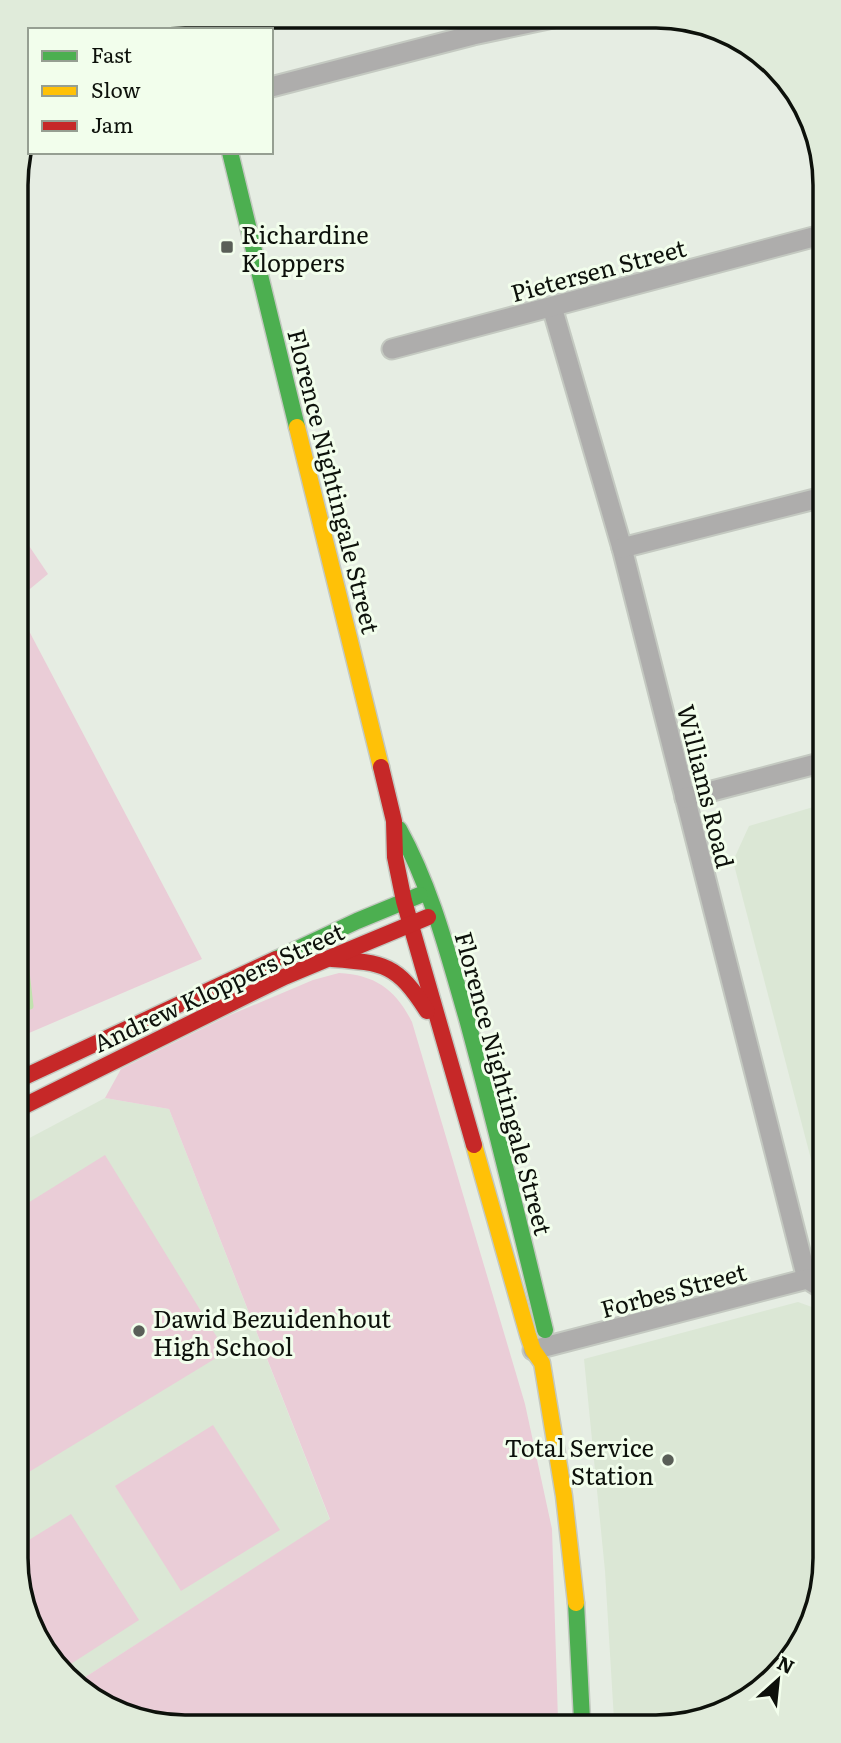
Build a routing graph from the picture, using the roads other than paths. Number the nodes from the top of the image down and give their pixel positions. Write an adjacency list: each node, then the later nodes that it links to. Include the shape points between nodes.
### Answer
1 (464, 28): 2 (street)
2 (273, 86)
3 (230, 154): 11 (main road, Florence Nightingale Street)
4 (813, 237): 5 (street, Pietersen Street)
5 (552, 307): 6 (street, Pietersen Street); 8 (street, Williams Road)
6 (392, 349)
7 (813, 499): 8 (street)
8 (622, 548): 10 (street, Williams Road)
9 (813, 765): 10 (street)
10 (685, 798): 22 (street, Williams Road)
11 (394, 821): 12 (main road, Florence Nightingale Street); 13 (main road, Florence Nightingale Street)
12 (395, 857): 14 (main road, Florence Nightingale Street); 16 (main road, via 386,894)
13 (430, 891): 14 (main road, Andrew Kloppers Street); 15 (main road, Florence Nightingale Street)
14 (404, 901): 16 (main road, Andrew Kloppers Street); 17 (main road, Florence Nightingale Street)
15 (437, 913): 17 (main road, Andrew Kloppers Street); 24 (main road, Florence Nightingale Street, via 544,1327)
16 (357, 921): 20 (main road, Andrew Kloppers Street)
17 (410, 924): 18 (main road, Andrew Kloppers Street); 19 (main road, Florence Nightingale Street)
18 (316, 962): 19 (main road, via 364,962 397,971 414,989); 21 (main road, Andrew Kloppers Street)
19 (447, 1051): 24 (main road, Florence Nightingale Street)
20 (28, 1075)
21 (28, 1104)
22 (813, 1277)
23 (813, 1285): 24 (street, Forbes Street)
24 (541, 1353): 25 (main road, Florence Nightingale Street, via 574,1581)
25 (582, 1715)

